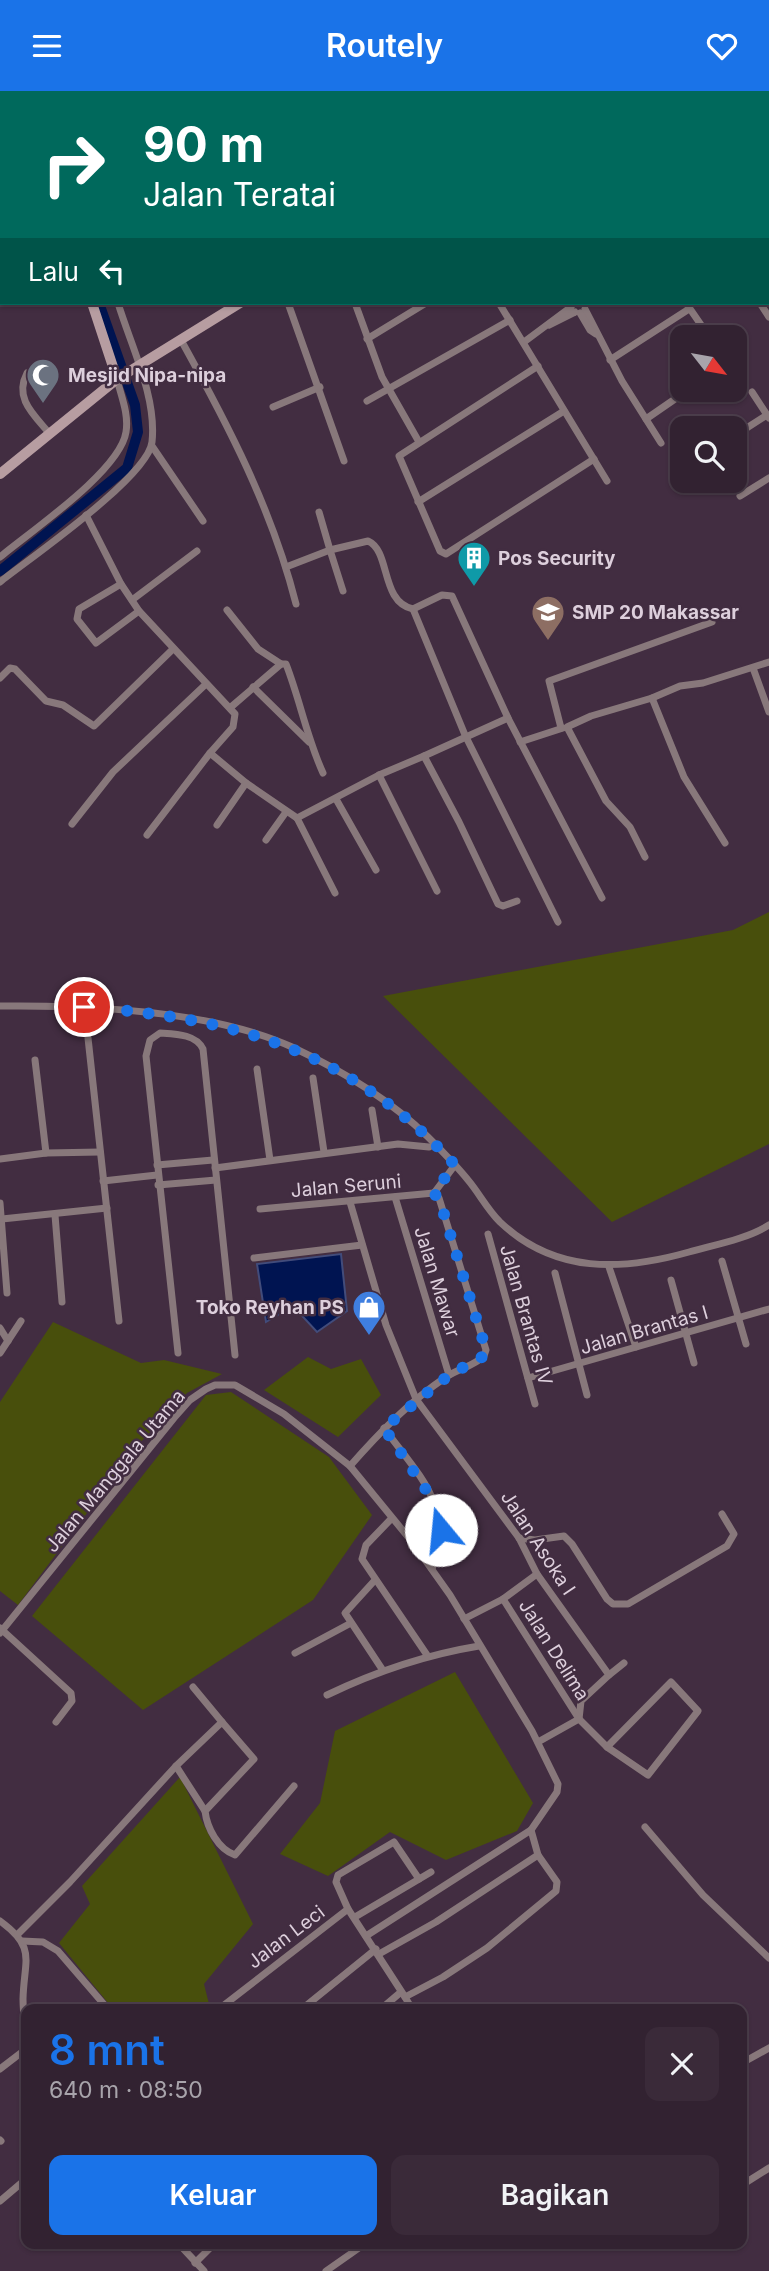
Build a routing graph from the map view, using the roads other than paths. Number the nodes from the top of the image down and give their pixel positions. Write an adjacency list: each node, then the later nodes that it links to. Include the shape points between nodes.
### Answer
1 (93, 305): 19 (street)
2 (119, 305): 17 (street)
3 (237, 305): 13 (street)
4 (290, 305): 20 (street)
5 (356, 305): 12 (street)
6 (423, 305): 12 (street)
7 (500, 305): 10 (street)
8 (687, 306): 11 (street); 15 (street)
9 (579, 308): 14 (street); 15 (street, via 597,327)
10 (510, 320): 14 (street); 21 (street)
11 (701, 325)
12 (367, 339): 21 (street)
13 (181, 340): 17 (street); 47 (street, via 249,468)
14 (524, 342): 16 (street)
15 (610, 360): 28 (street)
16 (538, 366): 26 (street); 31 (street)
17 (137, 368): 19 (street); 33 (street, via 150,408)
18 (27, 373): 30 (street, via 21,390 24,400)
19 (119, 378): 30 (street); 46 (street, via 127,419 120,451 100,474)
20 (320, 387): 25 (street); 35 (street)
21 (388, 391): 23 (street); 31 (street)
22 (752, 392): 27 (street)
23 (367, 401)
24 (670, 402): 28 (street)
25 (272, 407)
26 (564, 411): 34 (street); 40 (street)
27 (768, 416): 29 (street)
28 (646, 419): 32 (street)
29 (747, 428)
30 (49, 433): 36 (street)
31 (419, 442): 40 (street, via 398,461)
32 (662, 443)
33 (152, 446): 42 (street, via 136,471); 43 (street)
34 (594, 459): 38 (street); 40 (street, via 446,554 440,551)
35 (344, 461)
36 (0, 474)
37 (769, 478): 39 (street)
38 (607, 481)
39 (740, 496)
40 (418, 502)
41 (319, 512): 44 (street)
42 (86, 515): 48 (street); 49 (street)
43 (203, 521)
44 (330, 550): 47 (street); 50 (street); 53 (street, via 373,542 390,587 402,605)
45 (197, 551): 51 (street)
46 (0, 557)
47 (286, 566): 52 (street)
48 (0, 582)
49 (121, 584): 51 (street); 55 (street, via 79,609 76,619 96,643)
50 (344, 591)
51 (132, 600): 55 (street)
52 (296, 604)
53 (413, 609): 67 (street, via 442,595 452,596); 69 (street)
54 (227, 610): 59 (street, via 258,649)
55 (139, 611): 57 (street)
56 (712, 622): 68 (street, via 549,681)
57 (173, 649): 61 (street, via 94,726 63,705 46,701 15,669); 62 (street)
58 (769, 662): 60 (street)
59 (281, 664): 63 (street); 71 (street, via 287,666)
60 (753, 668): 64 (street, via 680,686); 66 (street)
61 (0, 678)
62 (206, 684): 65 (street); 80 (street, via 113,772)
63 (253, 687): 65 (street); 71 (street)
64 (652, 698): 68 (street); 84 (street, via 684,778)
65 (230, 706): 72 (street, via 234,724)
66 (769, 712)
67 (508, 718): 69 (street); 70 (street)
68 (564, 727): 70 (street); 85 (street)
69 (465, 735): 73 (street); 91 (street)
70 (520, 742): 89 (street)
71 (310, 743): 74 (street)
72 (211, 753): 76 (street); 82 (street)
73 (424, 756): 75 (street); 90 (street, via 498,904)
74 (323, 773)
75 (379, 775): 77 (street); 87 (street)
76 (246, 783): 78 (street); 81 (street)
77 (336, 799): 79 (street); 86 (street)
78 (286, 812): 79 (street); 83 (street)
79 (297, 818): 88 (street)
80 (72, 824)
81 (217, 825)
82 (147, 835)
83 (266, 840)
84 (725, 843)
85 (645, 857)
86 (376, 870)
87 (437, 891)
88 (335, 893)
89 (602, 898)
90 (517, 901)
91 (558, 922)
92 (0, 1006): 93 (street)
93 (171, 1015): 94 (street); 109 (street, via 259,1035 328,1065 399,1112)
94 (171, 1034): 107 (street, via 194,1039 203,1049); 108 (street, via 155,1035 146,1056)
95 (88, 1038): 102 (street)
96 (35, 1060): 104 (street)
97 (257, 1069): 106 (street)
98 (313, 1078): 103 (street)
99 (372, 1110): 100 (street)
100 (378, 1147): 101 (street); 103 (street)
101 (429, 1147)
102 (100, 1152): 104 (street); 112 (street)
103 (324, 1152): 106 (street)
104 (46, 1153): 105 (street)
105 (0, 1159)
106 (270, 1160): 107 (street)
107 (214, 1164): 108 (street); 111 (street)
108 (157, 1165): 110 (street)
109 (455, 1165): 114 (street); 127 (street, via 500,1222 531,1244 574,1261)
110 (157, 1175): 112 (street); 113 (street)
111 (216, 1180): 113 (street); 143 (street)
112 (103, 1181): 118 (street)
113 (158, 1185): 142 (street)
114 (433, 1193): 115 (street, Jalan Seruni); 146 (street, via 439,1198 486,1350 481,1360)
115 (395, 1197): 116 (street, Jalan Seruni); 146 (street, Jalan Mawar)
116 (350, 1202): 119 (street, Jalan Seruni); 124 (street, Jalan Asoka I)
117 (0, 1203): 121 (street)
118 (107, 1208): 120 (street); 135 (street)
119 (260, 1209)
120 (55, 1215): 121 (street); 131 (street)
121 (2, 1219): 130 (street)
122 (769, 1225): 127 (street, via 663,1259)
123 (488, 1234): 147 (street, Jalan Brantas IV)
124 (362, 1245): 125 (street); 149 (street, Jalan Asoka I)
125 (254, 1258)
126 (722, 1261): 133 (street)
127 (609, 1267): 140 (street)
128 (555, 1273): 145 (street)
129 (671, 1280): 137 (street)
130 (7, 1293)
131 (62, 1302)
132 (769, 1309): 133 (street, Jalan Brantas I)
133 (739, 1318): 137 (street, Jalan Brantas I); 139 (street)
134 (21, 1321): 138 (street)
135 (119, 1321)
136 (0, 1328): 138 (street)
137 (686, 1333): 140 (street, Jalan Brantas I); 144 (street)
138 (8, 1341): 141 (street)
139 (746, 1344)
140 (636, 1347): 145 (street, Jalan Brantas I)
141 (0, 1353)
142 (178, 1353)
143 (235, 1355)
144 (694, 1363)
145 (580, 1365): 147 (street, Jalan Brantas I); 148 (street)
146 (449, 1375): 149 (street)
147 (528, 1378): 150 (street, Jalan Brantas IV)
148 (587, 1395)
149 (416, 1399): 151 (street); 156 (street, Jalan Asoka I)
150 (535, 1404)
151 (384, 1428): 152 (street); 155 (street, via 433,1500)
152 (350, 1466): 154 (street, Jalan Manggala Utama); 164 (street, Jalan Manggala Utama, via 250,1392 228,1384 206,1389 174,1418)
153 (722, 1514): 156 (street, via 734,1534 727,1546 628,1604 607,1599 564,1536)
154 (391, 1519): 157 (street, Jalan Manggala Utama); 160 (street, via 362,1554)
155 (440, 1522): 157 (street); 158 (street, via 440,1546)
156 (519, 1538): 159 (street, Jalan Asoka I)
157 (413, 1543): 158 (street, Jalan Manggala Utama)
158 (432, 1569): 162 (street, Jalan Manggala Utama)
159 (537, 1574): 161 (street); 170 (street, Jalan Asoka I)
160 (375, 1580): 163 (street, via 346,1609); 167 (street)
161 (503, 1598): 162 (street); 173 (street, Jalan Delima)
162 (464, 1619): 165 (street, Jalan Manggala Utama)
163 (351, 1623): 166 (street); 169 (street)
164 (1, 1631): 174 (street, via 71,1693 70,1705)
165 (479, 1646): 167 (street); 176 (street, Jalan Manggala Utama)
166 (295, 1653)
167 (427, 1655): 169 (street)
168 (624, 1663): 170 (street)
169 (382, 1669): 172 (street)
170 (609, 1675): 173 (street, via 581,1701)
171 (193, 1687): 175 (street)
172 (327, 1695)
173 (579, 1719): 176 (street); 177 (street, Jalan Delima)
174 (56, 1722)
175 (222, 1722): 178 (street); 180 (street, via 254,1759)
176 (538, 1742): 182 (street, Jalan Manggala Utama, via 558,1789)
177 (607, 1747): 177 (street, Jalan Delima, via 648,1775 698,1711 670,1682)
178 (176, 1766): 180 (street); 189 (street)
179 (294, 1786): 180 (street, via 235,1855 225,1850 206,1825)
180 (205, 1811)
181 (645, 1827): 193 (street, via 693,1885)
182 (531, 1830): 183 (street); 190 (street)
183 (538, 1856): 192 (street, via 436,1922); 194 (street, via 557,1882 553,1895 487,1948 443,1977)
184 (431, 1871): 185 (street)
185 (419, 1879): 186 (street, Jalan Leci, via 394,1842 338,1875 336,1882); 187 (street)
186 (348, 1909): 187 (street); 197 (street, Jalan Leci)
187 (355, 1917): 190 (street)
188 (0, 1921): 189 (street)
189 (18, 1934): 191 (street)
190 (366, 1936): 192 (street)
191 (22, 1941): 195 (street, via 28,1956); 196 (street, via 43,1942 58,1951)
192 (377, 1952): 194 (street); 198 (street)
193 (769, 1958)
194 (403, 1994): 199 (street); 200 (street)
195 (23, 2004)
196 (104, 2004)
197 (225, 2004)
198 (309, 2004)
199 (388, 2004)
200 (409, 2004)
201 (769, 2048): 203 (street)
202 (21, 2053): 204 (street)
203 (747, 2060)
204 (0, 2069)
205 (769, 2168): 206 (street)
206 (747, 2182)
207 (21, 2183): 208 (street)
208 (0, 2201)
209 (183, 2249): 212 (street)
210 (209, 2249): 212 (street)
211 (357, 2249): 214 (street)
212 (195, 2263): 213 (street)
213 (204, 2271)
214 (326, 2271)

